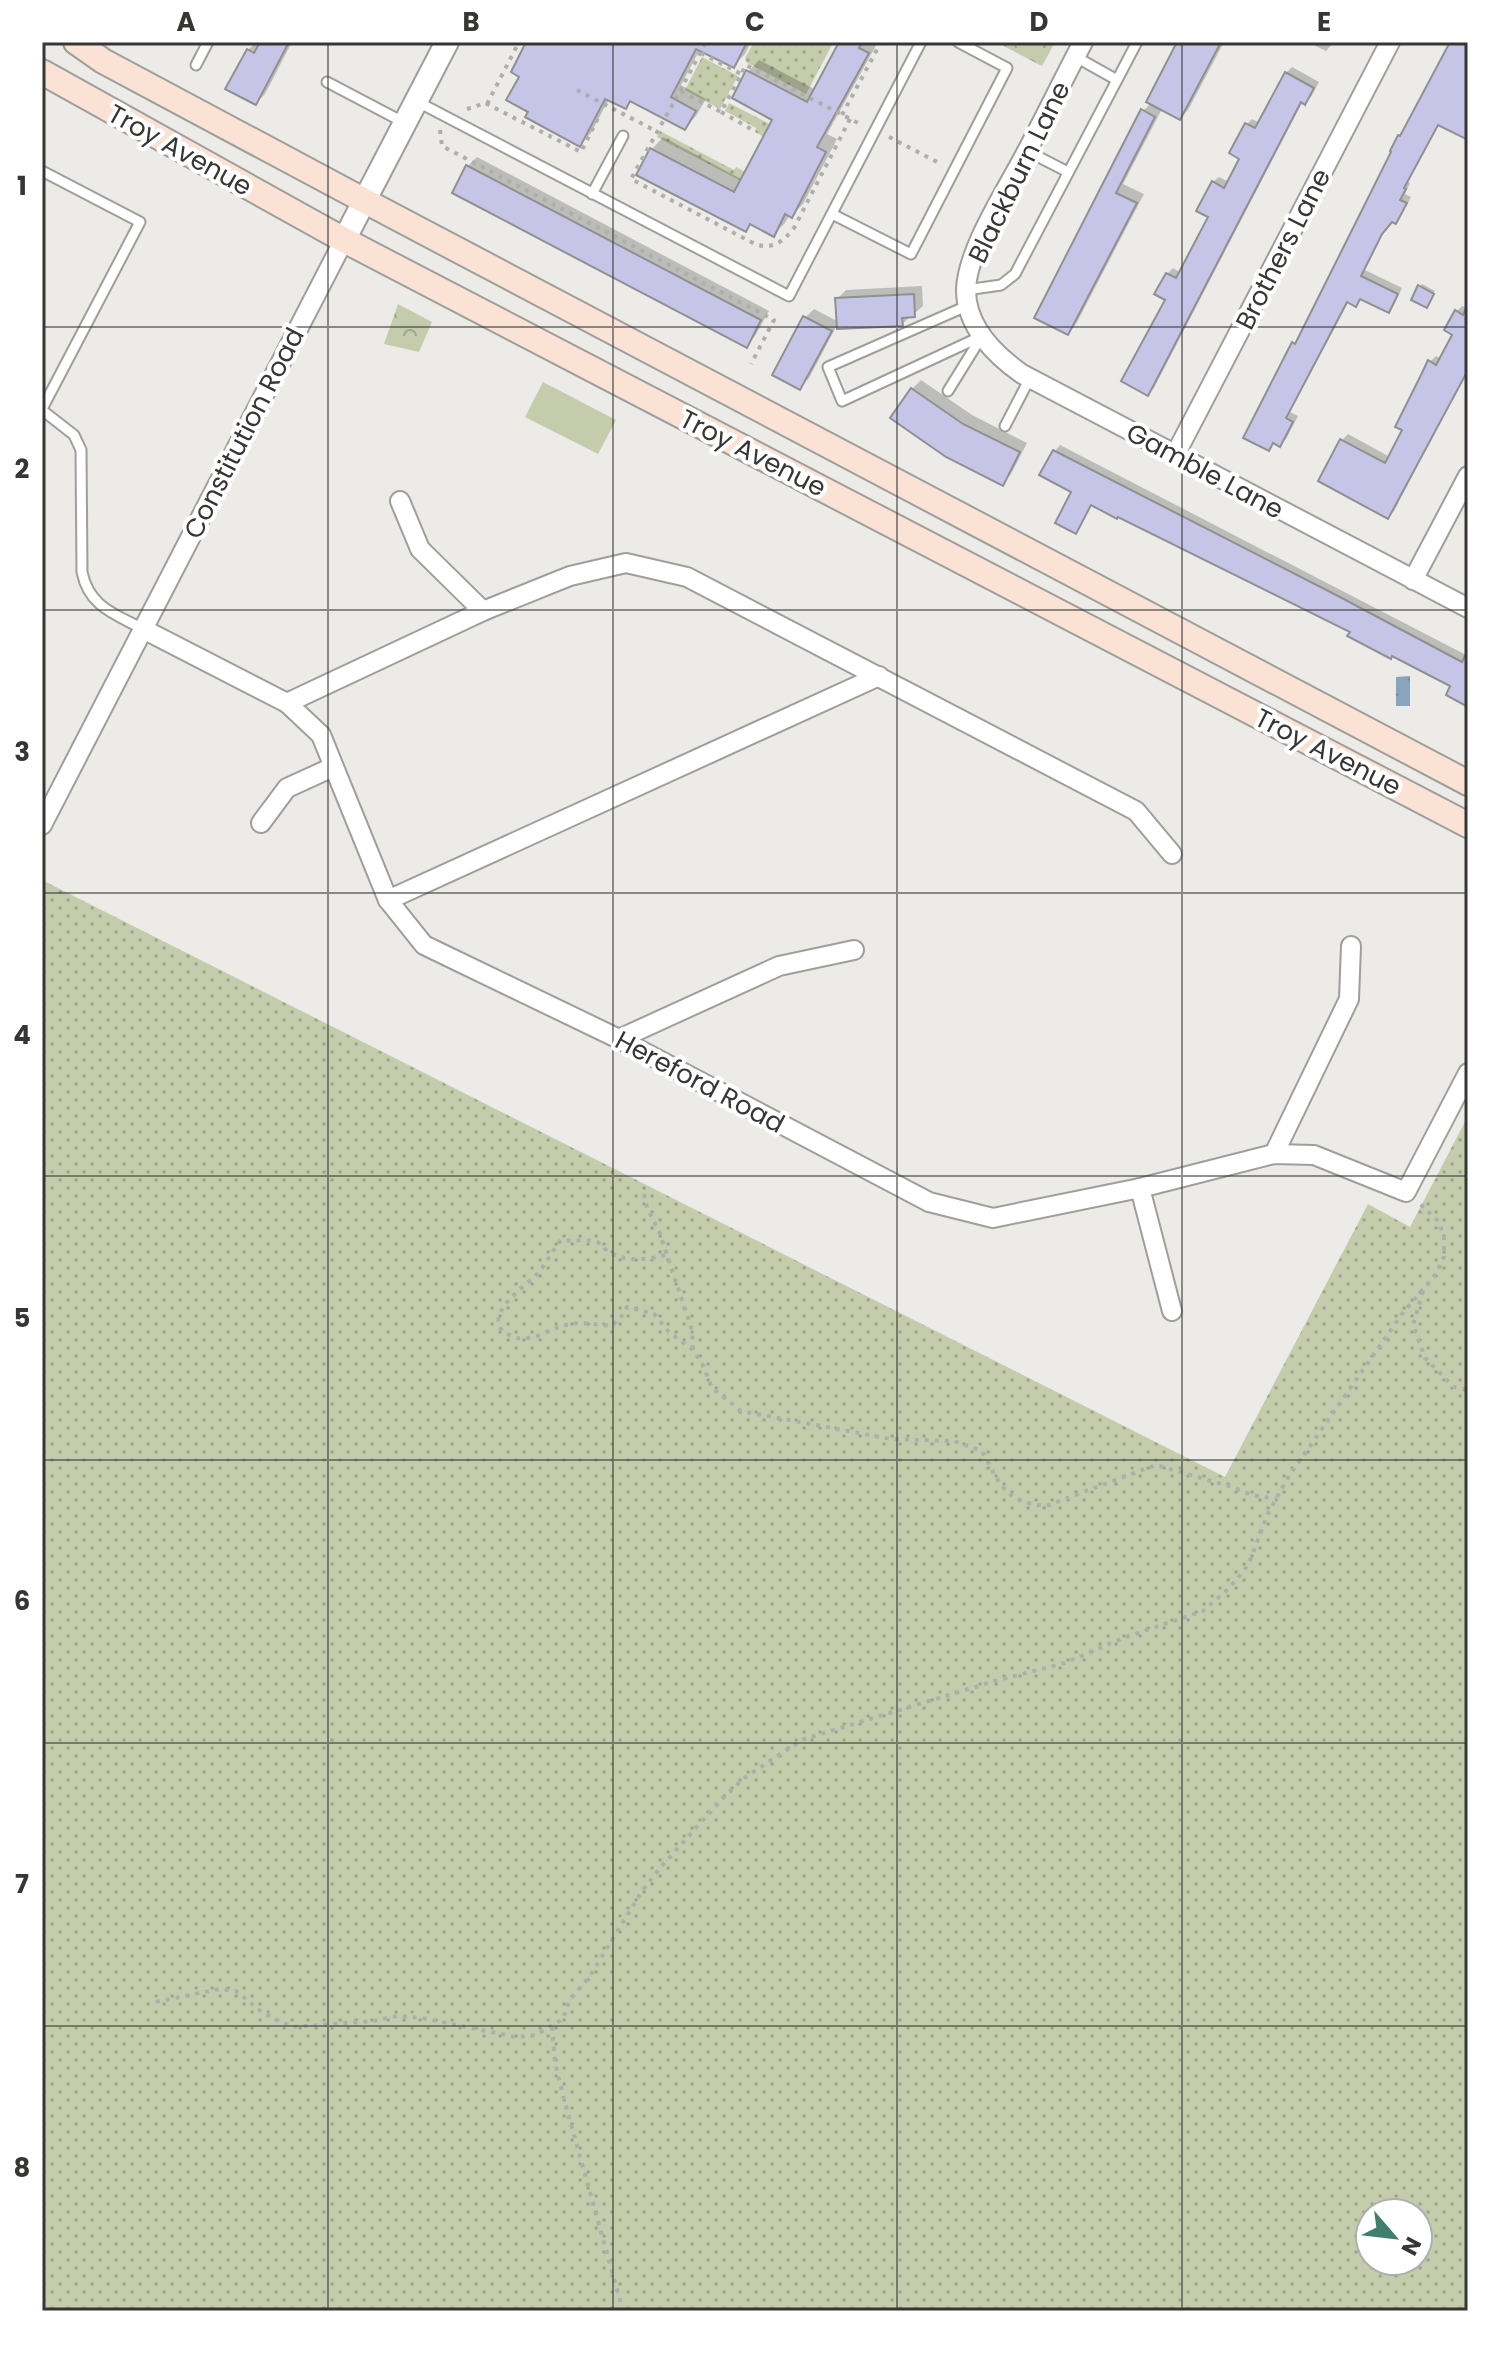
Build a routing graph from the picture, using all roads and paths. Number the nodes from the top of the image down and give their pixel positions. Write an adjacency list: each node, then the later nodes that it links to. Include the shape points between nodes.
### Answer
1 (76, 42): 38 (main road, Troy Avenue)
2 (208, 42): 13 (lane)
3 (447, 42): 20 (street, Constitution Road)
4 (519, 42): 21 (path)
5 (706, 42): 12 (path)
6 (881, 42): 24 (path)
7 (921, 42): 30 (lane)
8 (958, 42): 35 (lane, via 1007,68)
9 (1137, 42): 16 (lane)
10 (1390, 42): 48 (street, Brothers Lane)
11 (1080, 49): 16 (lane); 33 (street, Blackburn Lane)
12 (700, 53): 15 (path); 19 (path)
13 (196, 65)
14 (42, 72): 40 (main road, Troy Avenue)
15 (741, 74): 23 (path); 24 (path, via 746,65)
16 (1117, 80): 36 (lane)
17 (327, 82): 27 (lane)
18 (577, 90): 31 (path)
19 (680, 91): 23 (path); 31 (path)
20 (416, 101): 27 (street, Constitution Road); 37 (lane)
21 (487, 104): 22 (path, via 470,110); 25 (path, via 581,152)
22 (460, 106)
23 (721, 112): 29 (path)
24 (842, 115): 26 (path)
25 (598, 118)
26 (850, 119): 30 (path); 31 (path, via 794,228 771,247 755,244 631,179)
27 (405, 123): 38 (street, Constitution Road)
28 (435, 126): 43 (path, via 442,146 774,320)
29 (753, 130)
30 (875, 130): 35 (path); 39 (lane)
31 (656, 131)
32 (623, 136): 37 (lane)
33 (1027, 151): 36 (lane); 41 (street, Blackburn Lane, via 972,262)
34 (42, 171): 46 (lane, via 140,222)
35 (954, 171): 39 (lane, via 911,254)
36 (1068, 172): 41 (lane, via 1015,274)
37 (592, 194): 39 (lane, via 789,296)
38 (365, 201): 40 (street, Constitution Road); 58 (main road, Troy Avenue)
39 (832, 214)
40 (344, 240): 54 (street, Constitution Road); 61 (main road, Troy Avenue)
41 (968, 298): 42 (street, Gamble Lane); 42 (lane, via 828,367 842,401)
42 (982, 336): 44 (street, Gamble Lane, via 991,350); 45 (lane)
43 (751, 364)
44 (1030, 378): 47 (lane); 48 (street, Gamble Lane)
45 (948, 391)
46 (42, 410): 54 (lane, via 74,435 81,450 85,587 104,609)
47 (1005, 426)
48 (1175, 455): 51 (street, Gamble Lane)
49 (1468, 476): 51 (street)
50 (400, 501): 53 (street, via 420,549)
51 (1413, 580): 52 (street, Gamble Lane)
52 (1468, 608)
53 (483, 611): 55 (street, via 570,576 626,563 687,577); 56 (street)
54 (143, 629): 56 (street, Hereford Road); 60 (street, Constitution Road)
55 (879, 676): 62 (street, via 1136,811); 63 (street)
56 (287, 703): 57 (street, Hereford Road, via 321,735)
57 (333, 767): 59 (street, via 287,788); 63 (street, Hereford Road)
58 (1468, 783)
59 (261, 823)
60 (42, 825)
61 (1468, 825)
62 (1172, 854)
63 (388, 900): 66 (street, Hereford Road, via 424,945)
64 (1351, 946): 68 (street, via 1349,999)
65 (854, 950): 66 (street, via 779,966)
66 (619, 1039): 69 (street, Hereford Road, via 929,1202 993,1218)
67 (1468, 1073): 70 (street)
68 (1274, 1154): 69 (street, Hereford Road); 70 (street, Hereford Road, via 1314,1155)
69 (1140, 1188): 74 (street)
70 (1406, 1192): 73 (path, via 1439,1222 1444,1237 1444,1257)
71 (644, 1194): 72 (path)
72 (665, 1255): 75 (path, via 692,1330); 75 (path, via 627,1257 591,1241 561,1240 537,1275 507,1303 498,1316 499,1327 506,1334 528,1338 566,1325 611,1326 627,1307 654,1314)
73 (1423, 1289): 76 (path, via 1413,1325 1425,1358 1454,1387); 77 (path)
74 (1172, 1311)
75 (693, 1350): 77 (path, via 712,1388 741,1411 891,1439 954,1441 982,1451 1001,1488 1028,1504 1046,1506 1156,1465)
76 (1468, 1390)
77 (1276, 1499): 79 (path, via 1244,1571 1203,1611 1065,1663 804,1739 743,1779 651,1879 569,2001 563,2019)
78 (156, 2002): 79 (path, via 229,1989 292,2027 397,2016 516,2037)
79 (552, 2027): 80 (path, via 555,2063)
80 (623, 2311)

